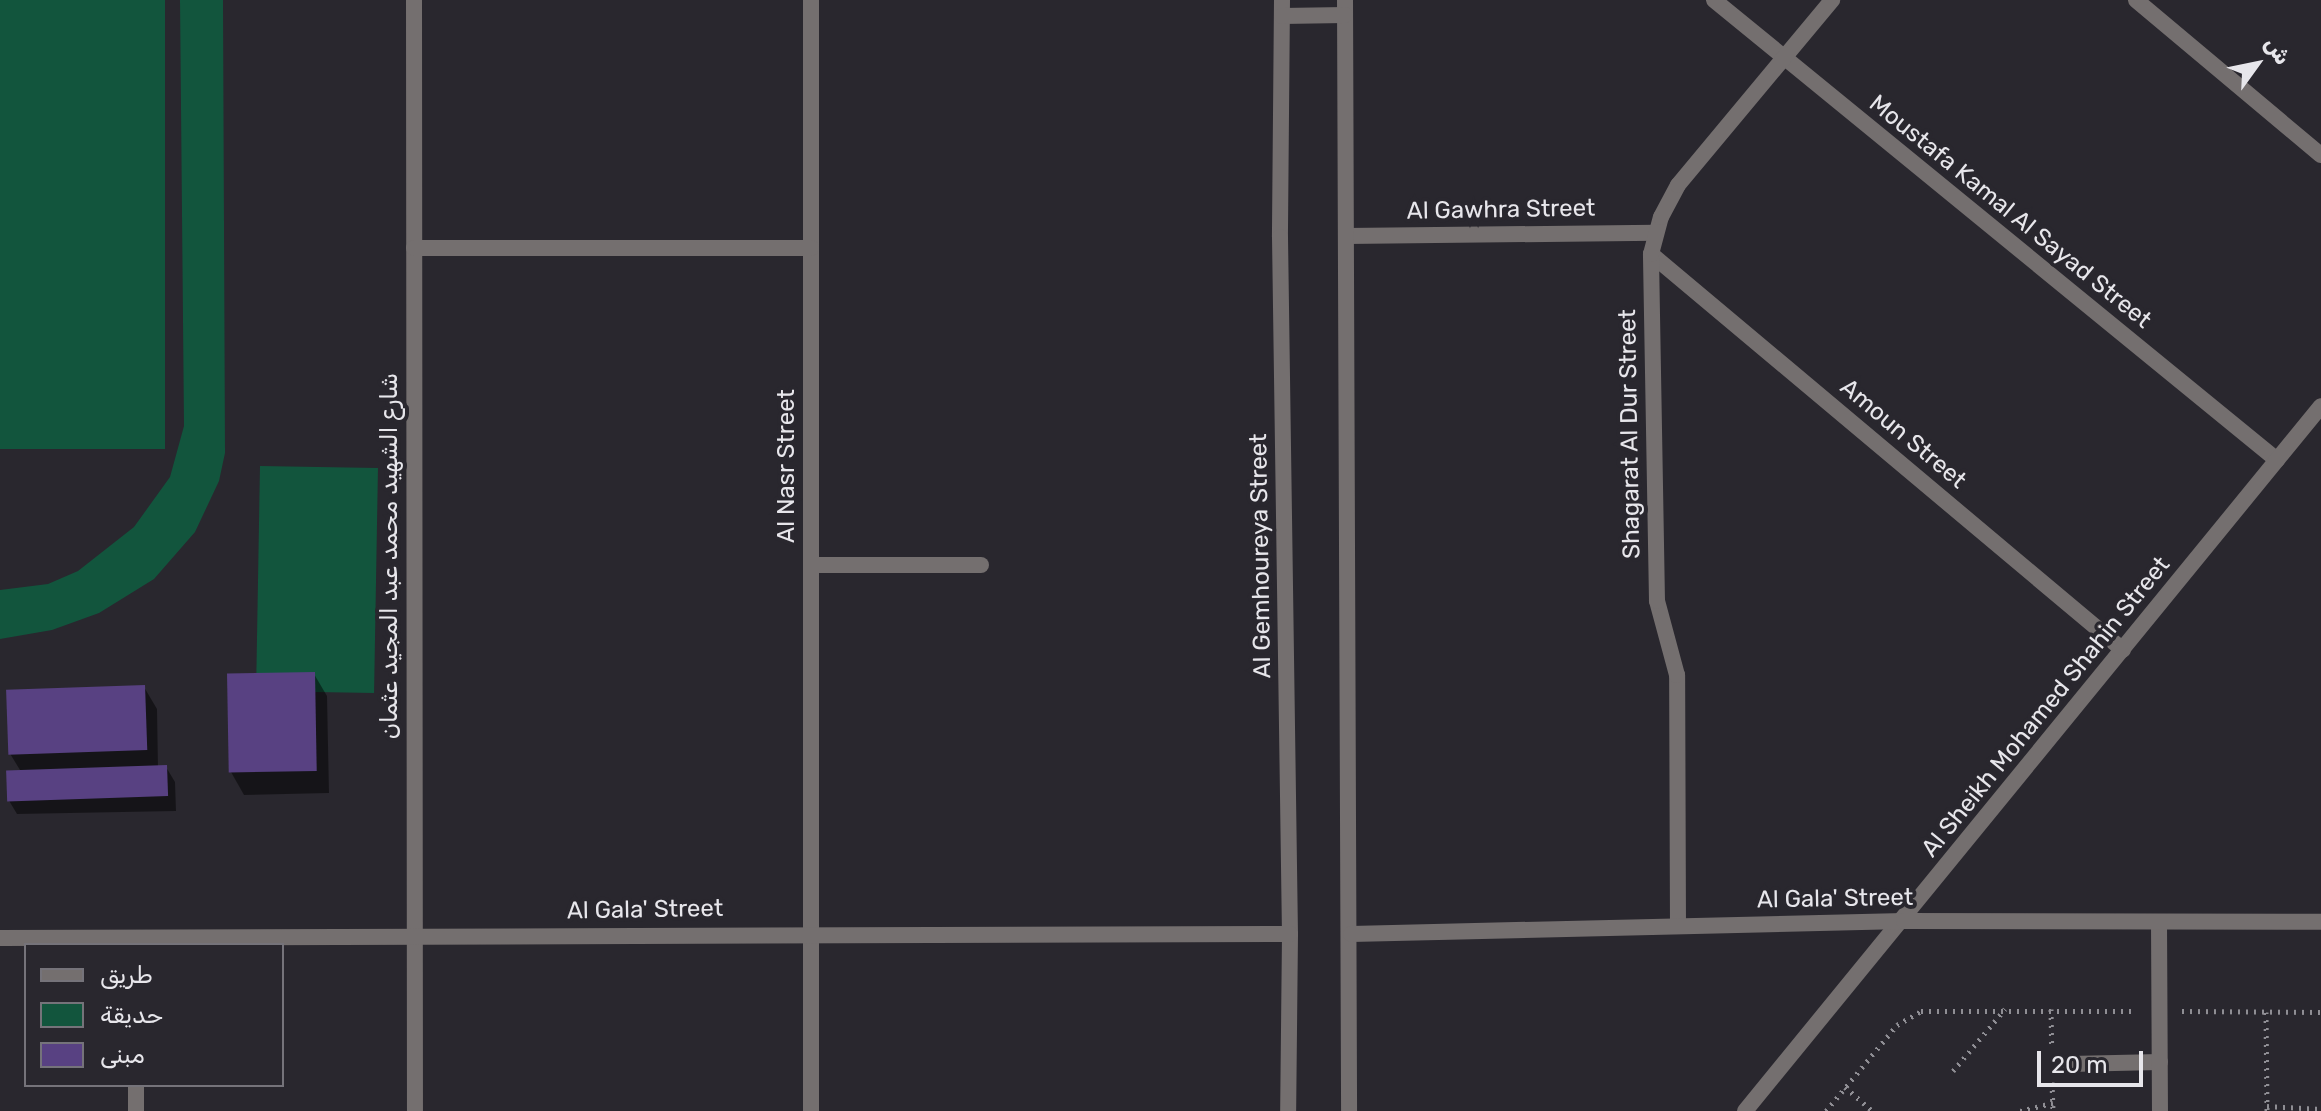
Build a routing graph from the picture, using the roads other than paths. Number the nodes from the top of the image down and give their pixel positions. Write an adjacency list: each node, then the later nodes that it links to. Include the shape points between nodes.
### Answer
1 (414, 0): 12 (street, شارع الشهيد محمد عبد المجيد عثمان)
2 (811, 0): 13 (street, Al Nasr Street)
3 (1714, 0): 8 (street, Moustafa Kamal Al Sayad Street)
4 (1832, 0): 8 (street, Shagarat Al Dur Street)
5 (2136, 0): 9 (street)
6 (1282, 8): 7 (street); 25 (street, Al Gemhoureya Street)
7 (1345, 8): 11 (street)
8 (1783, 59): 10 (street, Shagarat Al Dur Street, via 1678,185); 16 (street, Moustafa Kamal Al Sayad Street)
9 (2321, 155)
10 (1656, 233): 11 (street, Al Gawhra Street); 14 (street, Shagarat Al Dur Street)
11 (1346, 236): 26 (street)
12 (414, 248): 13 (street); 27 (street, شارع الشهيد محمد عبد المجيد عثمان)
13 (811, 248): 17 (street, Al Nasr Street)
14 (1651, 254): 19 (street, Amoun Street); 23 (street, Shagarat Al Dur Street, via 1657,601 1677,675)
15 (2321, 406): 16 (street, Al Sheikh Mohamed Shahin Street)
16 (2277, 460): 19 (street, Al Sheikh Mohamed Shahin Street)
17 (811, 565): 18 (street); 24 (street, Al Nasr Street)
18 (981, 565)
19 (2123, 650): 20 (street, Al Sheikh Mohamed Shahin Street)
20 (1904, 921): 22 (street, Al Gala' Street); 23 (street, Al Gala' Street); 38 (street, Al Sheikh Mohamed Shahin Street)
21 (2321, 922): 22 (street, Al Gala' Street)
22 (2159, 923): 30 (street)
23 (1678, 926): 26 (street, Al Gala' Street)
24 (811, 933): 25 (street, Al Gala' Street); 27 (street, Al Gala' Street); 35 (street, Al Nasr Street)
25 (1290, 934): 36 (street, Al Gemhoureya Street)
26 (1351, 934): 37 (street)
27 (415, 937): 29 (street, Al Gala' Street); 34 (street, شارع الشهيد محمد عبد المجيد عثمان)
28 (0, 938): 29 (street, Al Gala' Street)
29 (134, 941)
30 (2160, 1062): 31 (street); 39 (street)
31 (2070, 1064)
32 (136, 1087): 33 (street)
33 (136, 1111)
34 (415, 1111)
35 (811, 1111)
36 (1288, 1111)
37 (1349, 1111)
38 (1745, 1111)
39 (2160, 1111)

